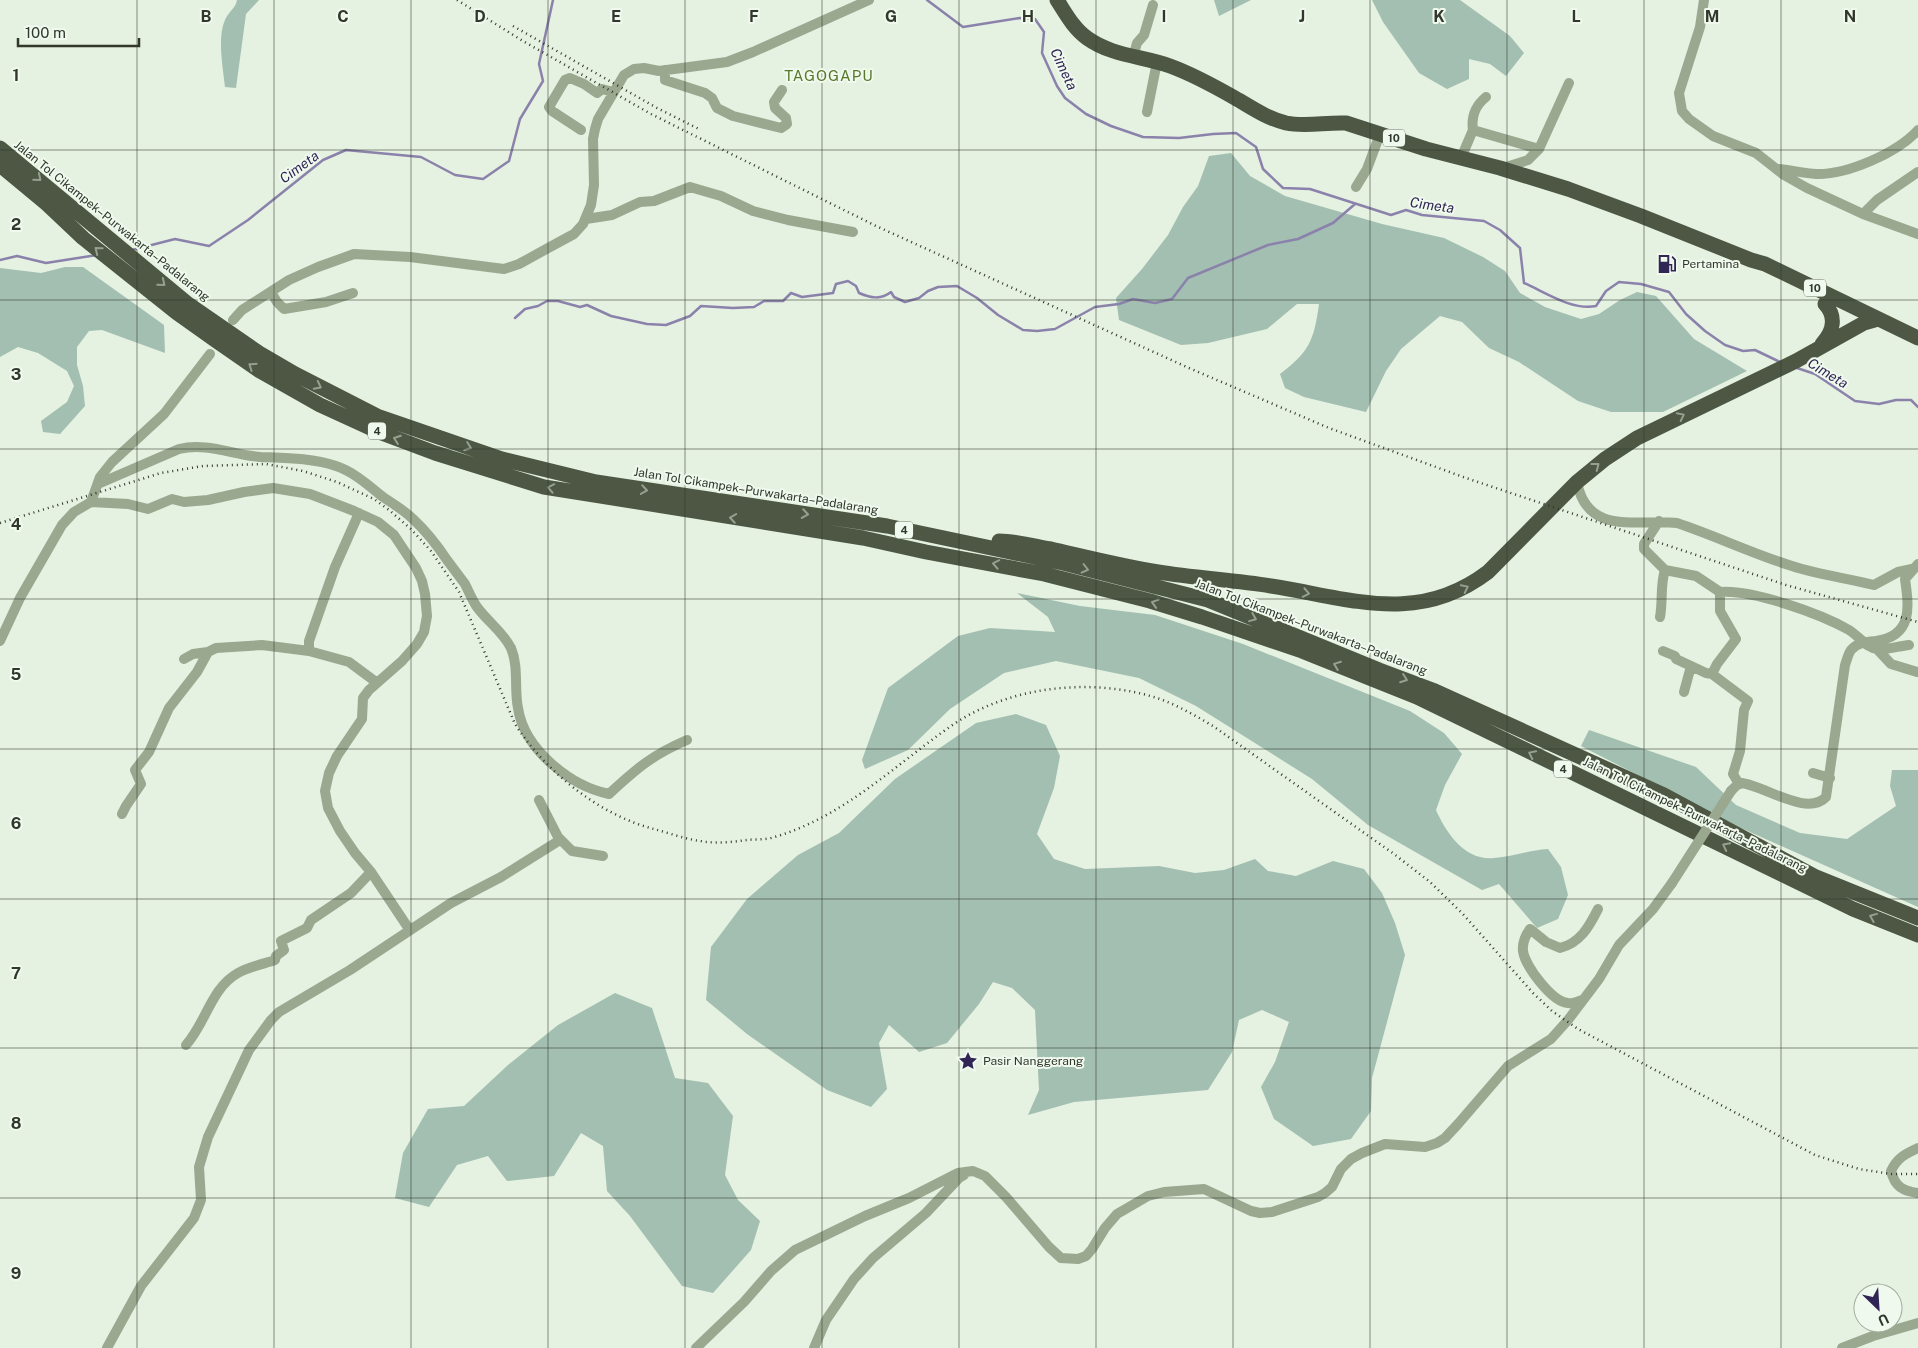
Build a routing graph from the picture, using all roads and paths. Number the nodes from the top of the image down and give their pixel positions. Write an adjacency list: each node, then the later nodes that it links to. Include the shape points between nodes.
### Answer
1 (869, 0): 7 (street, via 740,58)
2 (1057, 0): 5 (highway, 10, via 1073,25 1087,38 1106,49)
3 (1704, 0): 22 (street, via 1700,27 1678,94 1682,111 1713,136 1756,152)
4 (1153, 5): 5 (street)
5 (1133, 57): 6 (highway, 10)
6 (1158, 62): 12 (street); 16 (highway, 10, via 1211,85 1276,120 1299,124 1346,123)
7 (665, 70): 9 (street, via 665,80 705,93 718,108 733,116 781,128 787,124 786,118 775,108 774,102); 10 (street, via 634,69 624,75)
8 (1569, 82): 18 (street)
9 (782, 90)
10 (613, 92): 13 (street, via 602,89 597,93 574,79 565,80 549,107); 26 (street, via 595,128 594,185)
11 (1486, 97): 14 (street, via 1475,109)
12 (1147, 112)
13 (581, 130)
14 (1473, 130): 18 (street); 19 (street)
15 (1918, 130): 22 (street, via 1893,150 1852,168 1818,174)
16 (1380, 134): 19 (highway, 10); 24 (street, via 1368,169)
17 (0, 148): 33 (highway, Jalan Tol Cikampek–Purwakarta–Padalarang / 4, one-way to 33)
18 (1538, 149): 21 (street, via 1528,160)
19 (1461, 158): 21 (highway, 10)
20 (0, 165): 33 (highway, Jalan Tol Cikampek–Purwakarta–Padalarang / 4, one-way to 20, via 83,238)
21 (1500, 168): 29 (highway, 10, via 1607,202)
22 (1778, 169): 25 (street, via 1791,180)
23 (1918, 172): 25 (street, via 1877,200)
24 (1356, 188)
25 (1863, 214): 28 (street)
26 (586, 219): 27 (street, via 612,215 640,202 654,201 690,188 721,196 753,211); 30 (street, via 574,234 504,269 410,257 354,254 300,274)
27 (853, 232)
28 (1918, 234)
29 (1751, 260): 32 (highway, 10, via 1762,270); 35 (highway, 10, via 1765,264)
30 (271, 292): 31 (street, via 284,309 326,302); 34 (street)
31 (353, 292)
32 (1825, 304): 35 (highway, 10); 38 (highway, via 1831,314 1832,326)
33 (182, 309): 45 (highway, Jalan Tol Cikampek–Purwakarta–Padalarang / 4, one-way to 45, via 295,374 377,416 502,459 596,482 887,526); 75 (highway, Jalan Tol Cikampek–Purwakarta–Padalarang / 4, one-way to 33, via 1853,909 1417,697 1259,636 1150,601 1044,574 863,538 535,484 435,453 320,405 260,371)
34 (232, 320)
35 (1871, 321): 36 (highway, 10); 37 (highway, 10); 38 (highway)
36 (1918, 338)
37 (1918, 348)
38 (1817, 349): 40 (highway, one-way to 38, via 1637,438)
39 (210, 354): 41 (street, via 164,414 112,462)
40 (1577, 482): 44 (street, via 1588,508 1602,518 1626,524); 45 (highway, one-way to 40, via 1004,541 1159,572 1271,586 1373,604 1418,604 1473,584)
41 (98, 484): 42 (street); 63 (street, via 190,447 337,466 365,481 412,518 447,560 477,607 508,642 516,674 522,725 537,749 557,768 579,784 609,794 642,764)
42 (90, 502): 43 (street, via 128,504 148,509 172,500 208,500 273,488 310,494); 50 (street, via 62,525 20,598)
43 (360, 513): 56 (street, via 335,567 309,641); 61 (street, via 394,535 416,568 425,594 427,616 421,638 402,661)
44 (1659, 521): 46 (street, via 1707,533 1792,567 1874,585); 47 (street, via 1644,549)
45 (953, 541): 73 (highway, Jalan Tol Cikampek–Purwakarta–Padalarang / 4, one-way to 73, via 1063,563 1223,606 1435,691 1664,795 1816,877)
46 (1915, 567): 51 (street, via 1905,579 1907,619 1899,631 1891,637)
47 (1665, 570): 48 (street, via 1696,576); 49 (street, via 1661,581)
48 (1720, 592): 51 (street, via 1760,597 1804,611 1852,631); 60 (street, via 1720,611 1736,639)
49 (1660, 617)
50 (0, 641)
51 (1862, 642): 53 (street); 65 (street, via 1851,650 1845,664)
52 (1909, 645): 53 (street)
53 (1877, 649): 59 (street, via 1891,664)
54 (1662, 651): 58 (street)
55 (208, 652): 56 (street, via 216,648 248,645); 57 (street, via 193,654); 68 (street, via 169,708 149,752 135,770 141,784)
56 (309, 652): 61 (street, via 349,662)
57 (184, 660)
58 (1692, 666): 60 (street); 62 (street)
59 (1917, 672)
60 (1712, 674): 66 (street, via 1748,700 1733,774)
61 (376, 682): 71 (street, via 364,698 362,720 337,756 324,791 328,808 340,831)
62 (1684, 692)
63 (687, 740)
64 (1813, 773): 65 (street)
65 (1830, 778): 66 (street, via 1826,797 1810,804 1749,784)
66 (1735, 787): 76 (street, bridge, via 1653,910 1619,945)
67 (539, 800): 69 (street)
68 (122, 814)
69 (560, 840): 70 (street, via 572,851); 74 (street)
70 (603, 856)
71 (371, 872): 74 (street); 77 (street, via 351,893 311,920 307,928 281,941 284,950 275,960 242,972 223,986 198,1031)
72 (1598, 909): 76 (street, via 1574,944 1560,948 1554,946 1530,929 1523,939 1523,951 1530,969 1550,993 1568,1004)
73 (1918, 918)
74 (409, 929): 82 (street, via 350,970 279,1012 249,1050 208,1137 199,1167 200,1200 194,1218 141,1286)
75 (1918, 935)
76 (1583, 1000): 79 (street, via 1550,1039 1508,1066 1445,1138 1425,1147 1385,1144 1362,1153 1341,1169 1325,1193 1272,1212 1251,1210 1204,1189 1164,1192 1148,1196 1117,1214 1086,1256 1061,1258 985,1176)
77 (186, 1045)
78 (1918, 1148): 80 (street, via 1905,1154 1891,1171 1902,1190)
79 (973, 1171): 83 (street, via 958,1173 795,1250); 84 (street, via 959,1178 926,1213 872,1258 826,1320)
80 (1918, 1192)
81 (1918, 1323): 85 (street)
82 (107, 1348)
83 (696, 1348)
84 (814, 1348)
85 (1842, 1348)

